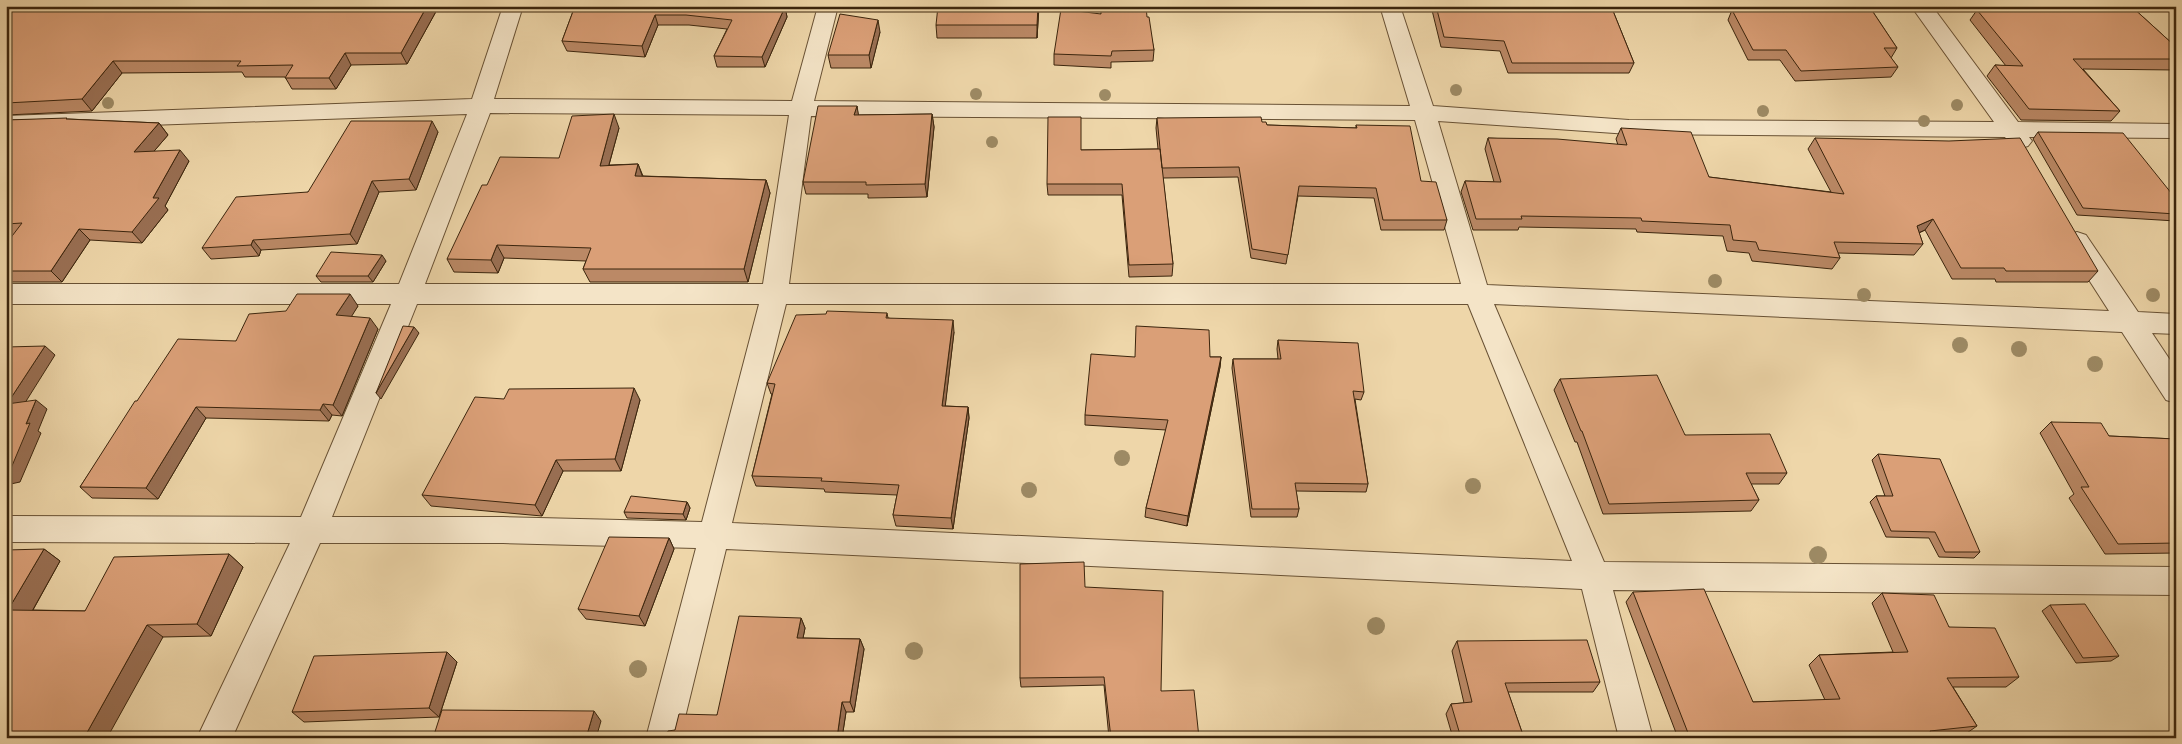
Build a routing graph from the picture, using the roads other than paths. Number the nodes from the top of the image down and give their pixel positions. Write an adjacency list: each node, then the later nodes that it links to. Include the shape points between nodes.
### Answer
1 (513, 6): 5 (street)
2 (828, 6): 6 (street)
3 (1390, 6): 7 (street)
4 (1921, 6): 9 (street)
5 (481, 106): 6 (street); 8 (street); 14 (street)
6 (801, 109): 7 (street); 15 (street)
7 (1424, 112): 9 (street, via 1630,127); 16 (street)
8 (6, 123)
9 (2014, 130): 10 (street); 11 (street)
10 (2176, 132)
11 (2028, 156)
12 (2068, 225): 17 (street)
13 (6, 294): 14 (street)
14 (408, 294): 15 (street); 21 (street)
15 (775, 294): 16 (street); 22 (street)
16 (1477, 294): 17 (street); 23 (street)
17 (2131, 323): 18 (street); 19 (street)
18 (2176, 324)
19 (2176, 392)
20 (6, 529): 21 (street)
21 (311, 530): 22 (street); 25 (street)
22 (714, 535): 23 (street); 26 (street)
23 (1594, 576): 24 (street); 27 (street)
24 (2176, 581)
25 (214, 738)
26 (663, 738)
27 (1636, 738)

